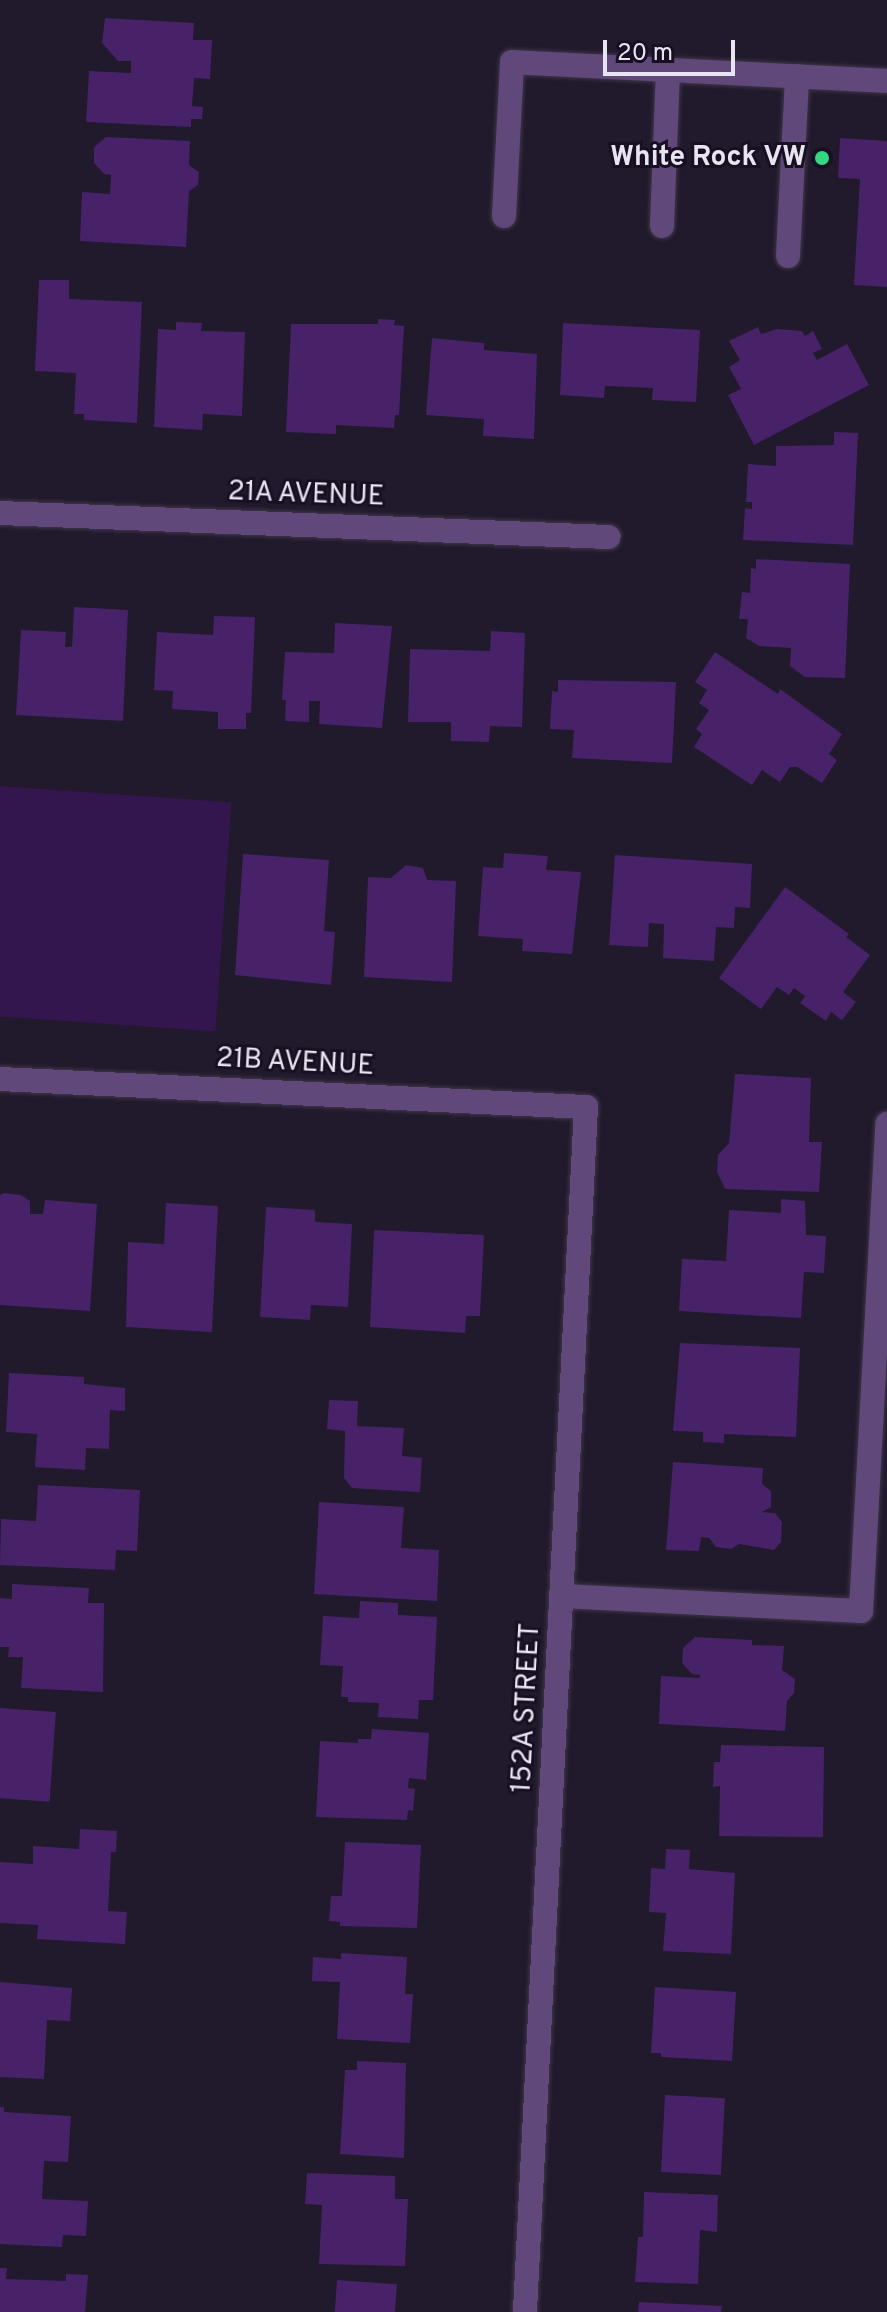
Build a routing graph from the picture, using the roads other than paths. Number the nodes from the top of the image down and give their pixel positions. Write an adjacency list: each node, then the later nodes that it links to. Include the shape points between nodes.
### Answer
1 (668, 70): 2 (street); 4 (street, via 512,62); 5 (street)
2 (797, 76): 3 (street); 6 (street)
3 (887, 81)
4 (504, 216)
5 (662, 226)
6 (788, 256)
7 (0, 513): 8 (street, 21A AVENUE)
8 (609, 537)
9 (0, 1079): 10 (street, 21B AVENUE)
10 (586, 1107): 12 (street, 152A STREET)
11 (887, 1124): 12 (street, via 861,1611)
12 (564, 1596): 13 (street, 152A STREET)
13 (525, 2312)

